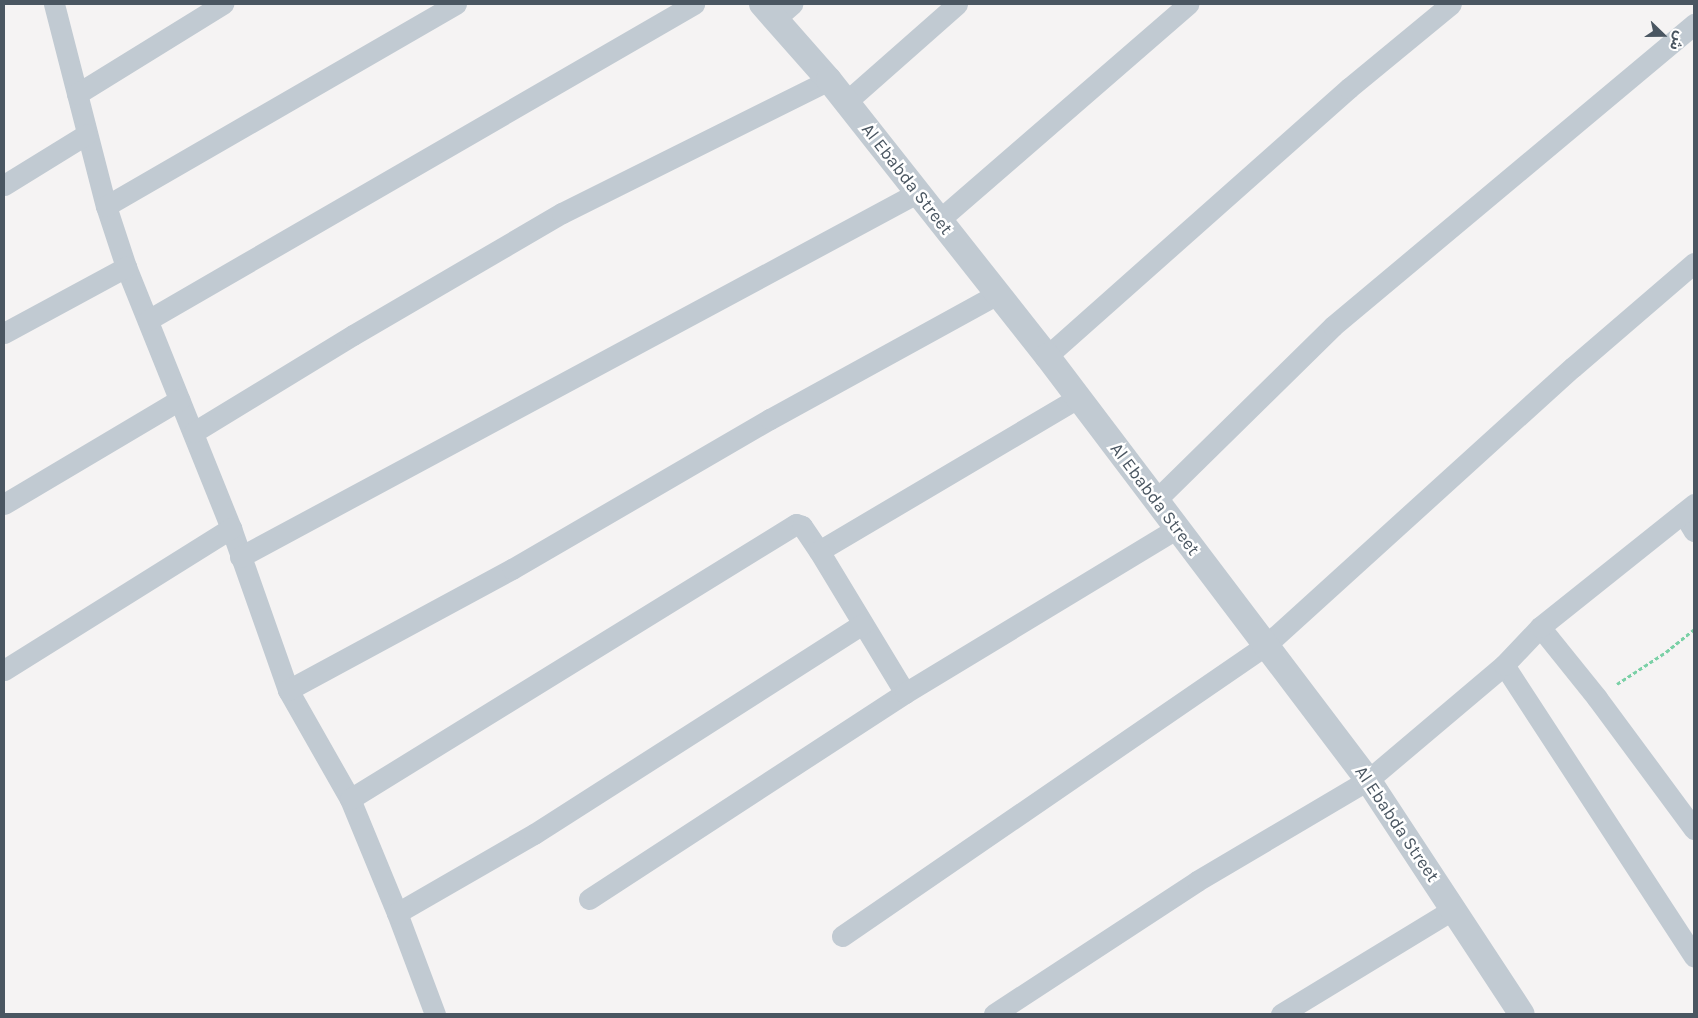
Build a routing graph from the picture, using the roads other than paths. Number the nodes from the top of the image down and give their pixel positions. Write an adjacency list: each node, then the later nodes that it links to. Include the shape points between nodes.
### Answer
1 (54, 4): 11 (street)
2 (223, 4): 11 (street)
3 (456, 4): 16 (street)
4 (694, 4): 21 (street)
5 (957, 4): 12 (street)
6 (1188, 4): 17 (street)
7 (1450, 4): 23 (street, via 1349,88)
8 (776, 9): 10 (street, Al Ebabda Street)
9 (1694, 24): 27 (street, via 1333,326)
10 (829, 80): 12 (street, Al Ebabda Street); 26 (street, via 562,213 352,335)
11 (77, 94): 13 (street)
12 (846, 102): 15 (street, Al Ebabda Street)
13 (87, 134): 14 (street); 16 (street)
14 (4, 185)
15 (917, 193): 17 (street, Al Ebabda Street); 34 (street)
16 (106, 206): 19 (street)
17 (939, 220): 20 (street, Al Ebabda Street)
18 (1694, 263): 37 (street, via 1573,366)
19 (126, 267): 21 (street); 22 (street)
20 (997, 294): 23 (street, Al Ebabda Street); 40 (street, via 770,419 512,569)
21 (148, 320): 25 (street)
22 (4, 333)
23 (1047, 356): 24 (street, Al Ebabda Street)
24 (1078, 398): 27 (street, Al Ebabda Street); 33 (street)
25 (179, 400): 26 (street); 28 (street)
26 (194, 432): 30 (street)
27 (1156, 500): 31 (street, Al Ebabda Street)
28 (4, 504)
29 (1688, 509): 32 (street); 36 (street)
30 (231, 528): 34 (street); 39 (street)
31 (1177, 528): 37 (street, Al Ebabda Street); 41 (street)
32 (1694, 531)
33 (820, 551): 35 (street); 43 (street, via 802,526 796,524)
34 (240, 557): 40 (street)
35 (863, 624): 41 (street); 47 (street, via 534,834)
36 (1540, 627): 38 (street); 44 (street)
37 (1266, 645): 42 (street, Al Ebabda Street); 48 (street)
38 (1504, 665): 42 (street); 49 (street)
39 (4, 670)
40 (288, 690): 43 (street)
41 (905, 693): 45 (street)
42 (1368, 780): 46 (street, Al Ebabda Street); 51 (street, via 1197,881)
43 (350, 798): 47 (street)
44 (1694, 829)
45 (589, 899)
46 (1454, 909): 52 (street); 53 (street, Al Ebabda Street)
47 (397, 913): 50 (street)
48 (842, 936)
49 (1694, 957)
50 (435, 1014)
51 (994, 1014)
52 (1281, 1014)
53 (1522, 1014)

